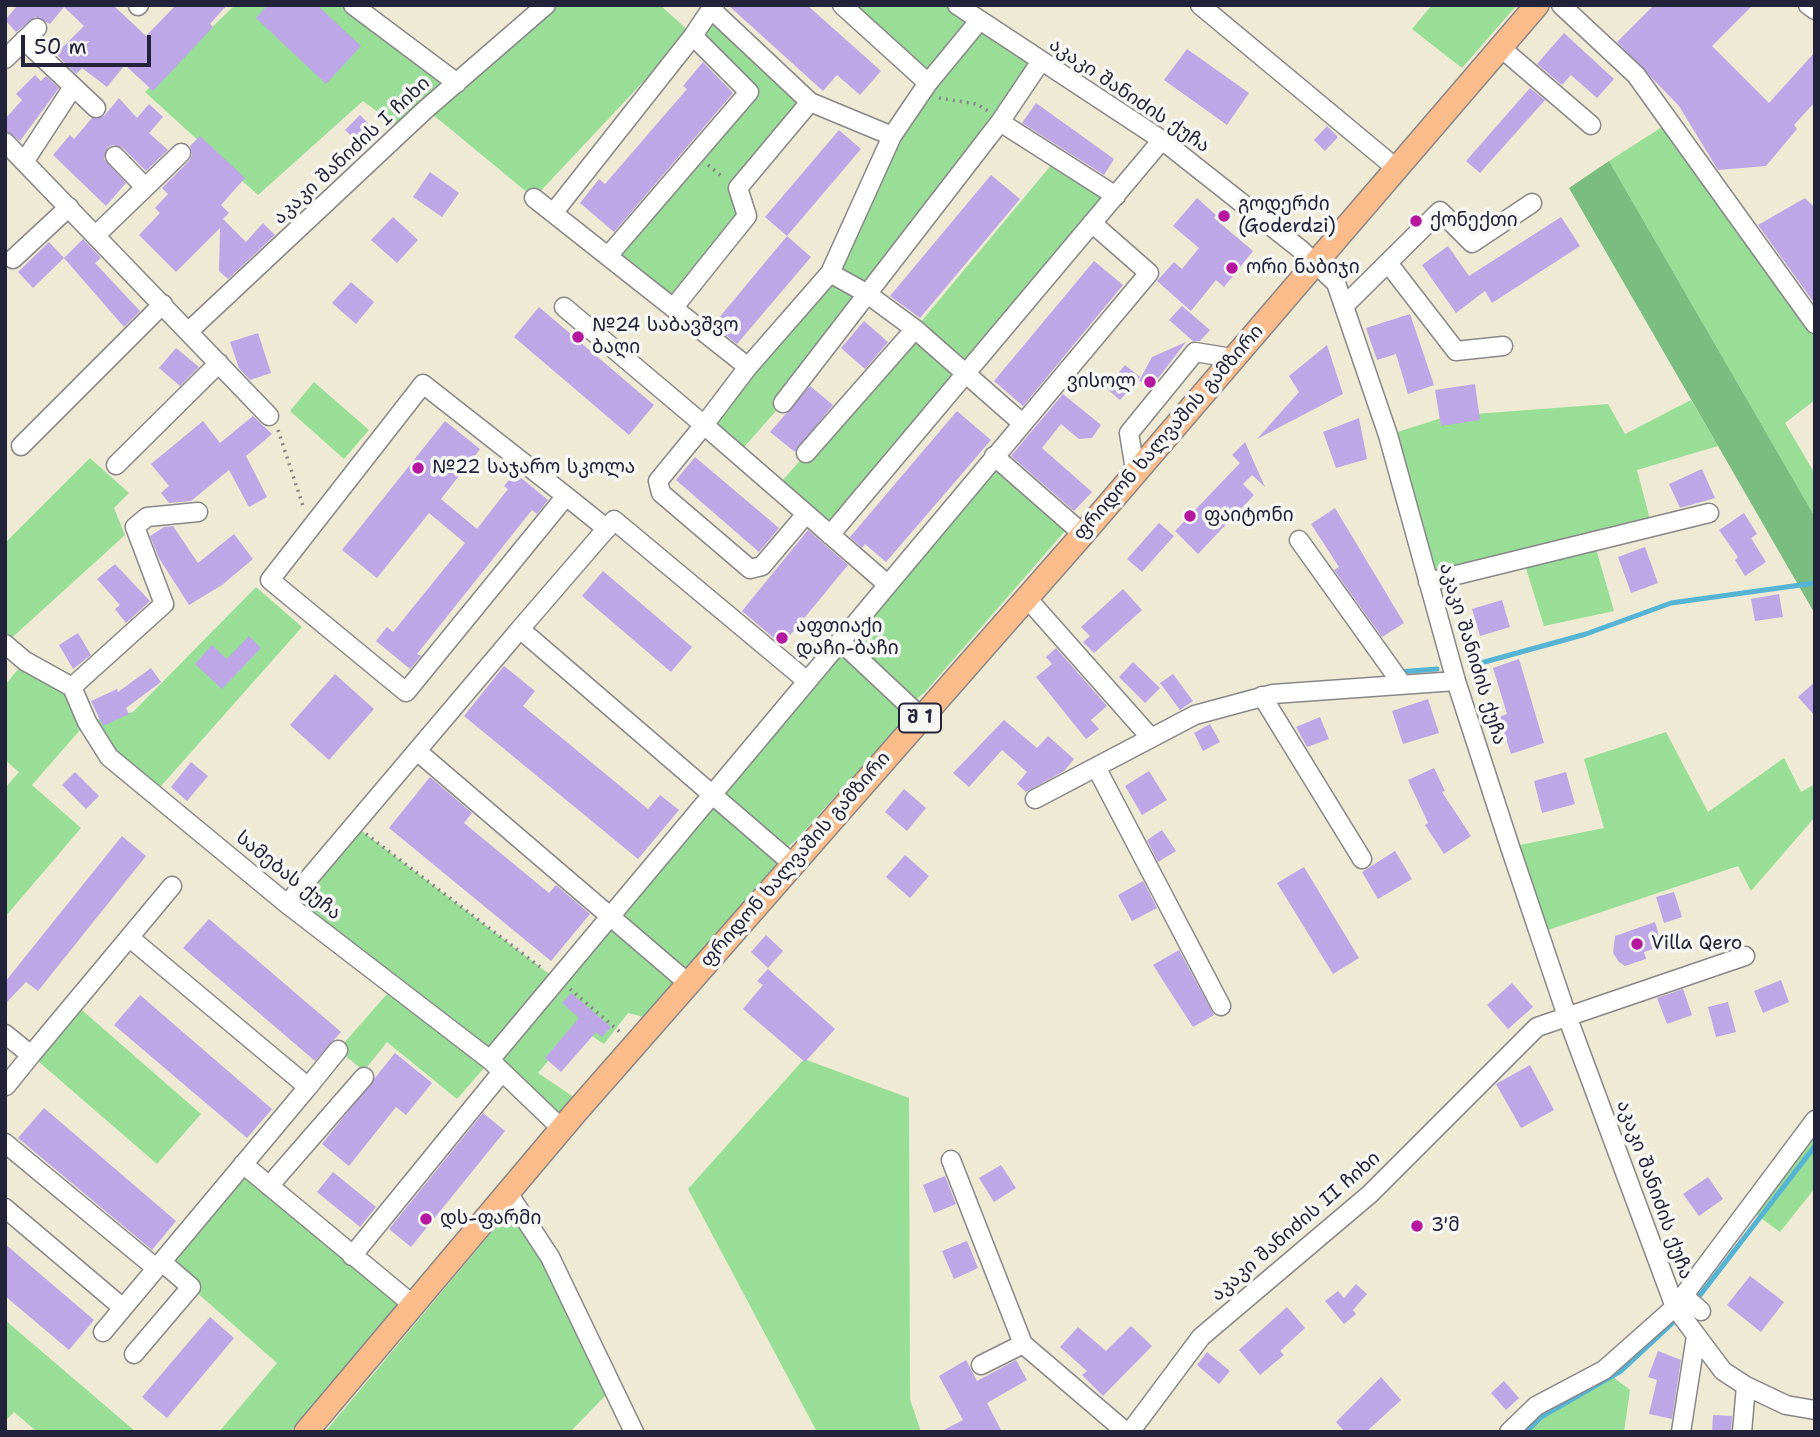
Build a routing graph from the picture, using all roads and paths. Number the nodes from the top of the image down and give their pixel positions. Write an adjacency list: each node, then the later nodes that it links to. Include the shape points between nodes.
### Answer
1 (353, 5): 16 (street)
2 (546, 5): 16 (street, აკაკი შანიძის I ჩიხი)
3 (842, 5): 18 (street)
4 (957, 5): 11 (street, აკაკი შანიძის ქუჩა)
5 (1200, 5): 30 (street)
6 (1536, 5): 13 (main road, ფრიდონ ხალვაშის გამზირი / შ 1)
7 (1561, 5): 50 (street, via 1636,75)
8 (1808, 5): 10 (street)
9 (713, 7): 12 (street); 19 (street)
10 (1815, 10)
11 (979, 20): 15 (street, აკაკი შანიძის ქუჩა); 18 (street)
12 (693, 36): 27 (street, via 749,92); 37 (street)
13 (1500, 47): 22 (street); 30 (main road, ფრიდონ ხალვაშის გამზირი / შ 1)
14 (5, 59): 17 (street, via 31,34)
15 (1041, 61): 21 (street); 24 (street, აკაკი შანიძის ქუჩა)
16 (457, 83): 52 (street, აკაკი შანიძის I ჩიხი)
17 (73, 87): 20 (street); 29 (street)
18 (924, 89): 21 (path, via 977,104); 23 (street)
19 (810, 102): 23 (street); 32 (street)
20 (96, 108)
21 (1000, 121): 33 (street); 45 (street)
22 (1591, 125)
23 (892, 136): 44 (street)
24 (1162, 140): 33 (street); 43 (street, აკაკი შანიძის ქუჩა)
25 (5, 142): 29 (street)
26 (181, 153): 31 (street)
27 (695, 155): 32 (path); 40 (street)
28 (114, 156): 31 (street)
29 (24, 162): 36 (street)
30 (1397, 169): 43 (main road, ფრიდონ ხალვაშის გამზირი / შ 1)
31 (145, 187): 39 (street)
32 (738, 188): 49 (street, via 747,216)
33 (1116, 196): 38 (street)
34 (534, 198): 37 (street)
35 (1532, 203): 42 (street, via 1472,243 1440,211)
36 (69, 207): 39 (street); 41 (street)
37 (554, 212): 40 (street)
38 (1092, 223): 57 (street); 60 (street, via 1149,273)
39 (96, 235): 46 (street)
40 (608, 256): 49 (street)
41 (13, 260)
42 (1388, 263): 47 (street); 53 (street, via 1456,351)
43 (1317, 264): 47 (street, აკაკი შანიძის ქუჩა, via 1336,283); 54 (main road, ფრიდონ ხალვაშის გამზირი / შ 1)
44 (830, 273): 45 (street); 56 (street)
45 (866, 293): 51 (street); 58 (street)
46 (163, 304): 52 (street); 62 (street)
47 (1345, 305): 76 (street, აკაკი შანიძის ქუჩა, via 1388,435)
48 (564, 307): 61 (street)
49 (674, 307): 56 (street)
50 (1815, 324)
51 (915, 329): 57 (street); 63 (street)
52 (189, 331): 55 (street)
53 (1503, 346)
54 (1232, 358): 66 (main road, ფრიდონ ხალვაშის გამზირი / შ 1); 66 (street, via 1195,352 1129,433)
55 (219, 363): 59 (street); 65 (street)
56 (748, 367): 61 (street)
57 (966, 374): 60 (street); 74 (street)
58 (783, 403)
59 (269, 416): 72 (path, via 280,432)
60 (1022, 423): 64 (street)
61 (704, 425): 70 (street); 70 (street, via 658,481 661,493 750,569 762,566)
62 (21, 446)
63 (806, 453)
64 (994, 456): 73 (street); 77 (street)
65 (116, 465)
66 (1135, 471): 73 (main road, ფრიდონ ხალვაშის გამზირი / შ 1)
67 (566, 496): 71 (street); 72 (street, via 423,384); 72 (street, via 406,692 270,580)
68 (198, 512): 85 (street, via 147,517 135,527 164,604)
69 (1709, 513): 76 (street)
70 (806, 514): 74 (street)
71 (607, 528): 79 (street); 82 (street, via 614,520)
72 (310, 529)
73 (1083, 534): 78 (main road, ფრიდონ ხალვაშის გამზირი / შ 1)
74 (830, 535): 77 (street)
75 (1299, 540): 84 (street)
76 (1428, 582): 83 (street, აკაკი შანიძის ქუჩა)
77 (887, 584): 80 (street)
78 (1026, 597): 87 (main road, ფრიდონ ხალვაშის გამზირი / შ 1); 88 (street)
79 (520, 629): 89 (street); 91 (street)
80 (840, 641): 82 (street); 87 (street)
81 (5, 644): 85 (street, via 25,662)
82 (807, 681): 91 (street)
83 (1456, 681): 84 (street); 104 (street, აკაკი შანიძის ქუჩა)
84 (1402, 684): 86 (street)
85 (72, 687): 97 (street, სამებას ქუჩა, via 109,757)
86 (1262, 696): 88 (street, via 1195,715); 94 (street)
87 (921, 717): 95 (main road, ფრიდონ ხალვაშის გამზირი / შ 1)
88 (1151, 738): 90 (street)
89 (416, 751): 93 (street); 98 (street)
90 (1096, 767): 92 (street); 103 (street)
91 (712, 795): 95 (street); 98 (street)
92 (1035, 799)
93 (354, 825): 97 (street); 101 (path)
94 (1362, 859)
95 (793, 865): 102 (main road, ფრიდონ ხალვაშის გამზირი / შ 1)
96 (172, 886): 99 (street)
97 (287, 904): 109 (street, სამებას ქუჩა)
98 (609, 917): 101 (street); 102 (street)
99 (130, 938): 108 (street); 112 (street)
100 (1745, 956): 104 (street, აკაკი შანიძის II ჩიხი)
101 (557, 980): 106 (path); 109 (street)
102 (688, 983): 106 (main road, ფრიდონ ხალვაშის გამზირი / შ 1)
103 (1221, 1006)
104 (1567, 1016): 123 (street, აკაკი შანიძის ქუჩა); 136 (street, აკაკი შანიძის II ჩიხი, via 1537,1027 1370,1194 1200,1337)
105 (5, 1034): 108 (street)
106 (635, 1044): 114 (main road, ფრიდონ ხალვაშის გამზირი / შ 1)
107 (338, 1050): 112 (street)
108 (31, 1055): 111 (street)
109 (496, 1066): 114 (street, სამებას ქუჩა); 121 (street)
110 (364, 1077): 118 (street)
111 (6, 1086)
112 (307, 1087): 117 (street)
113 (1815, 1120): 123 (street)
114 (562, 1129): 119 (main road, ფრიდონ ხალვაშის გამზირი / შ 1)
115 (5, 1143): 122 (street)
116 (951, 1160): 129 (street)
117 (243, 1164): 118 (street); 122 (street)
118 (269, 1186): 121 (street)
119 (508, 1193): 124 (main road, ფრიდონ ხალვაშის გამზირი / შ 1); 135 (street, via 550,1257)
120 (5, 1208): 125 (street)
121 (352, 1256): 124 (street)
122 (159, 1265): 125 (street); 130 (street, via 191,1287)
123 (1680, 1302): 126 (street); 128 (street, აკაკი შანიძის ქუჩა); 137 (street, via 1604,1370 1536,1406)
124 (412, 1304): 134 (main road, ფრიდონ ხალვაშის გამზირი / შ 1)
125 (123, 1308): 127 (street)
126 (1701, 1311)
127 (103, 1332)
128 (1696, 1336): 132 (street, აკაკი შანიძის ქუჩა, via 1723,1371); 138 (street)
129 (1023, 1344): 131 (street); 136 (street)
130 (134, 1354)
131 (981, 1365)
132 (1746, 1386): 133 (street, აკაკი შანიძის ქუჩა, via 1786,1405); 139 (street)
133 (1815, 1410)
134 (306, 1432)
135 (634, 1432)
136 (1128, 1432)
137 (1508, 1432)
138 (1681, 1432)
139 (1742, 1432)

